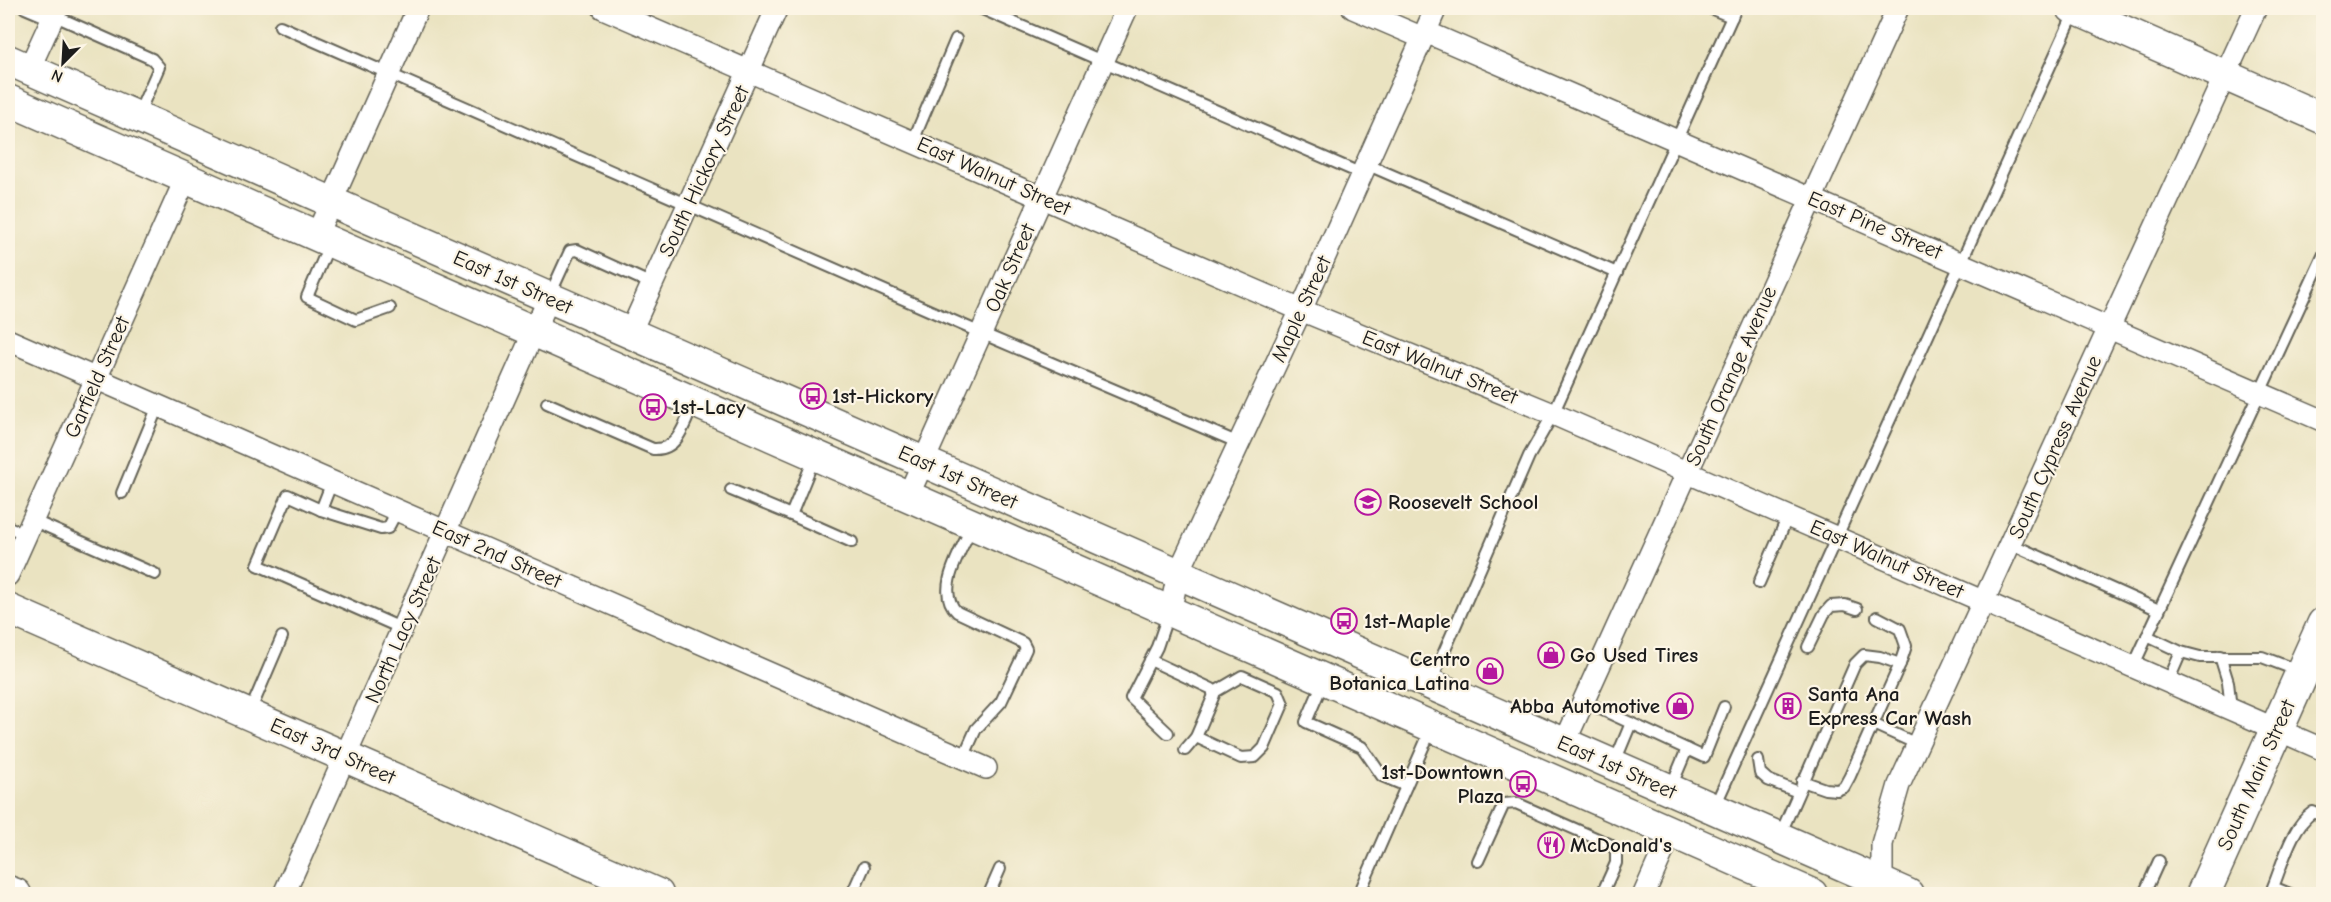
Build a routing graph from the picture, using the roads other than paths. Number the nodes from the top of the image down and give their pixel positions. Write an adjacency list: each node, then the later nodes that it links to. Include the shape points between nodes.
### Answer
1 (25, 8): 14 (lane)
2 (418, 8): 21 (street)
3 (603, 8): 20 (street, East Walnut Street)
4 (777, 8): 20 (street, South Hickory Street)
5 (980, 8): 18 (lane)
6 (1127, 8): 18 (street, Oak Street)
7 (1353, 8): 16 (street, East Pine Street)
8 (1436, 8): 16 (street, Maple Street)
9 (1710, 8): 13 (lane)
10 (1898, 8): 31 (street, South Orange Avenue)
11 (2075, 8): 22 (main road); 36 (lane)
12 (2256, 8): 22 (street, South Cypress Avenue)
13 (1734, 12): 26 (lane)
14 (54, 14): 19 (street); 24 (lane, via 152,59 159,67)
15 (280, 26): 21 (lane)
16 (1424, 35): 26 (street, East Pine Street); 28 (street, Maple Street)
17 (956, 39): 27 (lane)
18 (1103, 62): 28 (lane); 30 (street, Oak Street)
19 (18, 65): 24 (main road, East 1st Street)
20 (750, 69): 27 (street, East Walnut Street); 33 (street, South Hickory Street)
21 (389, 73): 32 (street); 33 (lane)
22 (2225, 76): 25 (main road); 42 (street, South Cypress Avenue)
23 (8, 100): 29 (main road, East 1st Street)
24 (138, 117): 32 (main road, East 1st Street)
25 (2324, 119)
26 (1676, 140): 31 (street, East Pine Street); 37 (lane)
27 (913, 141): 30 (street, East Walnut Street)
28 (1364, 169): 37 (lane); 41 (street, Maple Street)
29 (186, 178): 34 (main road, East 1st Street); 47 (street, Garfield Street)
30 (1043, 197): 41 (street, East Walnut Street); 45 (street, Oak Street)
31 (1811, 198): 36 (street, East Pine Street); 57 (street, South Orange Avenue)
32 (331, 202): 34 (street); 39 (main road, East 1st Street)
33 (688, 203): 38 (street, South Hickory Street); 45 (lane)
34 (323, 239): 40 (lane, via 307,297 356,320); 43 (main road, East 1st Street)
35 (2324, 254): 48 (lane)
36 (1961, 263): 42 (street, East Pine Street); 69 (lane)
37 (1617, 273): 52 (lane)
38 (652, 284): 39 (lane, via 577,250 570,251); 44 (street, South Hickory Street)
39 (549, 298): 43 (street, North Lacy Street); 44 (main road, East 1st Street)
40 (390, 308)
41 (1301, 310): 52 (street, East Walnut Street); 54 (street, Maple Street)
42 (2109, 327): 48 (street, East Pine Street); 71 (street, South Cypress Avenue)
43 (534, 332): 49 (main road, East 1st Street); 68 (street, North Lacy Street)
44 (630, 333): 56 (main road, East 1st Street)
45 (981, 333): 54 (lane); 56 (street, Oak Street)
46 (8, 340): 47 (street, East 2nd Street)
47 (95, 379): 51 (street, East 2nd Street); 67 (street, Garfield Street)
48 (2258, 392): 53 (street, East Pine Street); 79 (lane)
49 (694, 402): 50 (lane, via 675,443 663,450); 55 (main road, East 1st Street)
50 (547, 403)
51 (158, 406): 58 (street, East 2nd Street); 60 (lane)
52 (1553, 414): 57 (street, East Walnut Street); 95 (lane, via 1529,456)
53 (2324, 421)
54 (1239, 443): 73 (street, Maple Street)
55 (815, 456): 61 (main road, East 1st Street); 64 (lane)
56 (923, 462): 61 (street, Oak Street); 73 (main road, East 1st Street)
57 (1688, 472): 65 (street, East Walnut Street); 97 (street, South Orange Avenue)
58 (332, 482): 62 (lane); 63 (street, East 2nd Street)
59 (731, 490): 64 (lane)
60 (122, 493)
61 (908, 496): 66 (main road, East 1st Street)
62 (321, 510): 63 (lane, via 381,530 388,528); 83 (lane, via 288,495 258,565)
63 (397, 511): 68 (street, East 2nd Street)
64 (791, 515): 70 (lane)
65 (1788, 516): 69 (street, East Walnut Street); 75 (lane)
66 (973, 525): 80 (main road, East 1st Street); 113 (lane, via 949,581 949,605 1023,643 1026,650 1001,702 976,729)
67 (22, 527): 72 (lane); 74 (street, Garfield Street)
68 (446, 532): 83 (street, North Lacy Street); 113 (street, East 2nd Street)
69 (1837, 537): 76 (street, East Walnut Street); 121 (lane)
70 (852, 542)
71 (2011, 544): 76 (street, South Cypress Avenue); 79 (lane)
72 (155, 574)
73 (1178, 574): 80 (street, Maple Street); 95 (main road, East 1st Street)
74 (8, 575)
75 (1759, 583)
76 (1984, 602): 91 (street, East Walnut Street); 108 (street, South Cypress Avenue)
77 (8, 609): 100 (main road, East 3rd Street)
78 (1857, 609): 86 (lane, via 1845,604 1831,606)
79 (2159, 610): 84 (lane)
80 (1170, 612): 89 (lane); 93 (main road, East 1st Street)
81 (1878, 617): 90 (lane, via 1900,629 1906,646)
82 (2324, 624): 92 (main road, South Main Street)
83 (404, 629): 112 (street, North Lacy Street)
84 (2147, 636): 87 (lane); 91 (lane)
85 (282, 637): 100 (lane)
86 (1808, 647)
87 (2181, 652): 88 (lane, via 2200,657); 94 (lane)
88 (2220, 656): 92 (lane, via 2262,657); 99 (lane, via 2228,682)
89 (1150, 660): 96 (lane, via 1208,685); 105 (lane, via 1131,698)
90 (1900, 664): 102 (lane); 117 (lane, via 1864,656 1855,664)
91 (2133, 667): 94 (street, East Walnut Street)
92 (2302, 672): 104 (main road, South Main Street)
93 (1324, 680): 103 (main road, East 1st Street); 118 (lane, via 1306,722 1362,747 1382,776)
94 (2168, 682): 99 (street, East Walnut Street)
95 (1430, 685): 107 (main road, East 1st Street)
96 (1213, 693): 106 (lane); 106 (lane, via 1242,676 1278,693 1283,704 1264,748 1255,757 1240,758)
97 (1583, 701): 101 (lane); 107 (street, South Orange Avenue)
98 (1724, 707): 109 (lane, via 1704,757)
99 (2230, 709): 104 (street, East Walnut Street)
100 (248, 714): 112 (main road, East 3rd Street)
101 (1631, 723): 109 (lane); 115 (lane)
102 (1873, 724): 108 (lane); 117 (lane, via 1844,787 1825,789)
103 (1432, 727): 118 (lane); 123 (main road, East 1st Street)
104 (2276, 729): 111 (street, East Walnut Street); 141 (main road, South Main Street)
105 (1168, 733)
106 (1196, 737): 110 (lane)
107 (1564, 744): 115 (main road, East 1st Street)
108 (1917, 744): 130 (street, South Cypress Avenue, via 1899,785 1882,844)
109 (1687, 749): 119 (lane)
110 (1185, 750)
111 (2324, 750)
112 (347, 757): 132 (street, North Lacy Street); 133 (main road, East 3rd Street)
113 (963, 758): 116 (street, East 2nd Street)
114 (1758, 760): 120 (lane, via 1760,773 1768,780)
115 (1614, 765): 119 (main road, East 1st Street)
116 (986, 768)
117 (1802, 781): 120 (lane)
118 (1406, 786): 136 (lane)
119 (1670, 790): 121 (main road, East 1st Street)
120 (1798, 792): 124 (lane)
121 (1714, 809): 124 (main road, East 1st Street)
122 (2324, 817): 142 (lane, via 2313,812 2292,840 2273,887)
123 (1671, 833): 138 (street); 139 (main road, East 1st Street)
124 (1779, 838): 130 (main road, East 1st Street)
125 (1479, 861): 137 (lane, via 1497,814 1504,804 1516,803 1616,850 1616,863)
126 (2159, 861): 140 (lane)
127 (864, 867): 134 (lane)
128 (999, 869): 135 (lane)
129 (8, 891): 131 (main road)
130 (1891, 891)
131 (16, 894)
132 (284, 894)
133 (658, 894)
134 (852, 894)
135 (989, 894)
136 (1359, 894)
137 (1602, 894)
138 (1644, 894)
139 (1812, 894)
140 (2144, 894)
141 (2203, 894)
142 (2290, 894)

